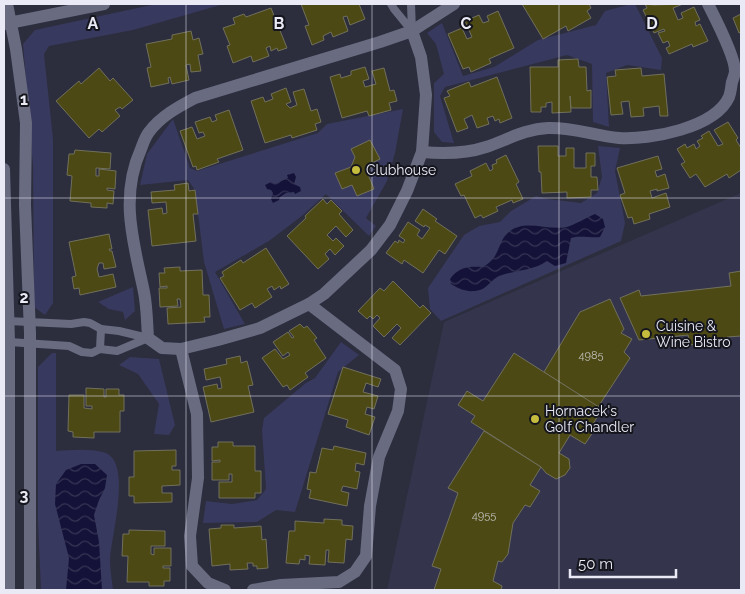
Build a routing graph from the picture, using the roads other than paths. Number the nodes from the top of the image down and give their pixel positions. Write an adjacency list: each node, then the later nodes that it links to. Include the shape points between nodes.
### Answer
1 (7, 4): 7 (street)
2 (104, 4): 7 (street)
3 (392, 4): 8 (lane)
4 (411, 4): 8 (lane)
5 (454, 4): 8 (street)
6 (708, 4): 9 (street, via 727,45)
7 (8, 24): 14 (street, via 26,123)
8 (412, 31): 10 (street, via 421,56 426,95); 16 (street, via 195,98 171,111 148,132 136,159 130,191 130,220 144,294)
9 (737, 81): 10 (street, via 722,107 713,114 688,128 659,136 620,138 570,128 546,128 459,153)
10 (422, 152): 12 (street, via 390,225 371,250 324,294)
11 (4, 169): 13 (street)
12 (308, 304): 20 (street, via 260,328); 24 (street, via 395,370 402,389 398,411 379,457 370,506 366,556 355,572 339,582 281,584)
13 (8, 321): 14 (lane); 17 (street)
14 (29, 322): 15 (lane, via 84,322); 18 (street)
15 (101, 329): 16 (lane); 19 (lane)
16 (148, 338): 19 (lane, via 117,352); 20 (street, via 162,348)
17 (9, 342): 18 (lane); 21 (street)
18 (30, 343): 19 (lane, via 69,346 92,353); 22 (street)
19 (100, 349)
20 (181, 349): 23 (street, via 197,414 198,478 190,536 192,566 208,583)
21 (9, 590)
22 (30, 590)
23 (225, 590)
24 (253, 590)

